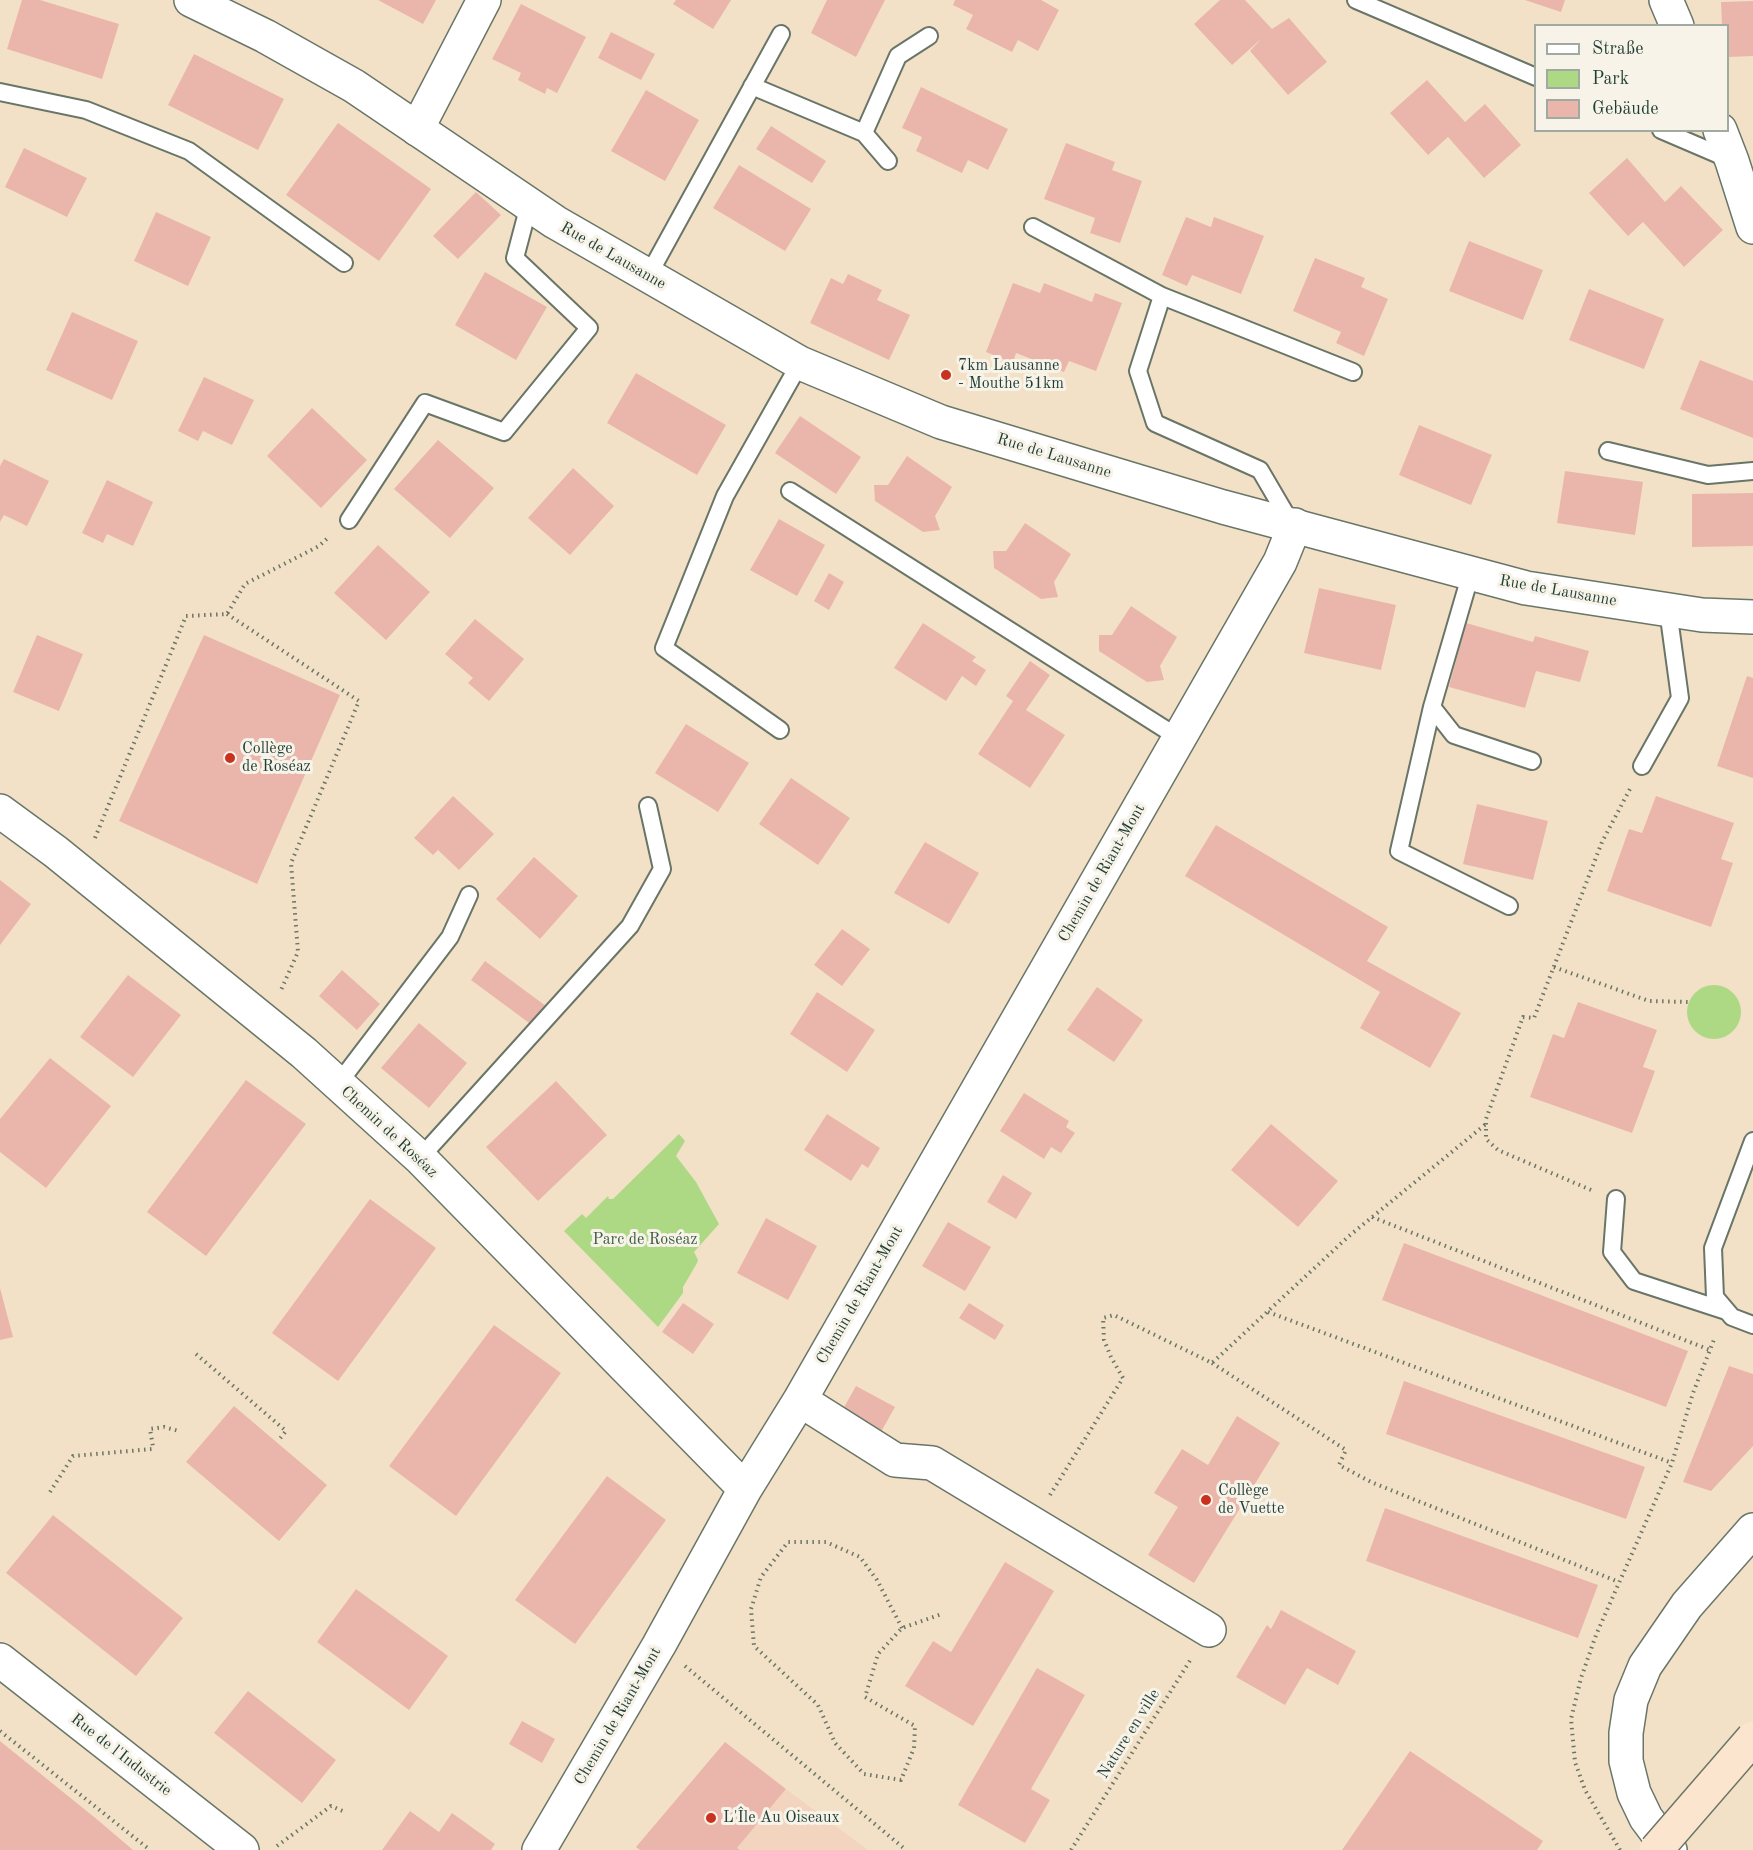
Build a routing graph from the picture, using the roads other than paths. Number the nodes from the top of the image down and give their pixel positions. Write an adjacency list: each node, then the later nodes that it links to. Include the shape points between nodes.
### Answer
1 (192, 0): 11 (street, Rue de Lausanne, via 354,86)
2 (484, 0): 11 (street)
3 (1356, 0): 8 (lane)
4 (1666, 0): 5 (street)
5 (1676, 24)
6 (781, 34): 9 (lane)
7 (929, 36): 14 (lane, via 898,56)
8 (1534, 76)
9 (752, 86): 14 (lane); 21 (lane)
10 (0, 92): 20 (lane, via 86,110 189,151)
11 (417, 129): 17 (street, Rue de Lausanne)
12 (1666, 132): 16 (lane)
13 (1720, 132): 16 (street)
14 (864, 133): 15 (lane)
15 (888, 161)
16 (1732, 161): 19 (street)
17 (529, 205): 21 (street, Rue de Lausanne); 28 (lane, via 515,258 588,328 504,432 425,403)
18 (1033, 227): 22 (lane)
19 (1753, 227)
20 (344, 263)
21 (648, 276): 23 (street, Rue de Lausanne)
22 (1162, 296): 24 (lane); 29 (lane, via 1138,371 1155,423 1260,470)
23 (800, 363): 29 (street, Rue de Lausanne, via 941,422 1223,507); 34 (lane, via 725,495 664,648)
24 (1353, 372)
25 (1608, 451): 26 (lane, via 1708,475)
26 (1753, 471)
27 (790, 491): 35 (lane)
28 (349, 520)
29 (1294, 524): 30 (street, Rue de Lausanne); 35 (street, Chemin de Riant-Mont, via 1280,562)
30 (1471, 573): 31 (street, Rue de Lausanne, via 1526,588); 33 (lane)
31 (1668, 610): 32 (street, Rue de Lausanne); 37 (lane, via 1680,698)
32 (1753, 617)
33 (1432, 707): 36 (lane, via 1454,735); 41 (lane, via 1400,851)
34 (780, 730)
35 (1179, 738): 48 (street, Chemin de Riant-Mont)
36 (1532, 761)
37 (1642, 766)
38 (648, 806): 44 (lane, via 662,869 630,926)
39 (0, 811): 42 (street, Chemin de Roséaz, via 66,859)
40 (469, 895): 42 (lane, via 450,937)
41 (1509, 906)
42 (338, 1084): 44 (street, Chemin de Roséaz)
43 (1753, 1141): 46 (lane, via 1713,1248 1715,1297)
44 (420, 1158): 49 (street, Chemin de Roséaz)
45 (1616, 1199): 46 (lane, via 1612,1252 1634,1281)
46 (1726, 1311): 47 (lane)
47 (1753, 1325)
48 (800, 1400): 49 (street, Chemin de Riant-Mont); 51 (street, via 895,1460 932,1463)
49 (745, 1490): 55 (street, Chemin de Riant-Mont)
50 (1753, 1530): 57 (street, via 1687,1605 1645,1665 1631,1700 1626,1761 1634,1793)
51 (1209, 1630)
52 (0, 1660): 54 (street, Rue de l'Industrie)
53 (1753, 1738): 56 (main road, bridge)
54 (242, 1850)
55 (539, 1850)
56 (1656, 1850)
57 (1670, 1850)

